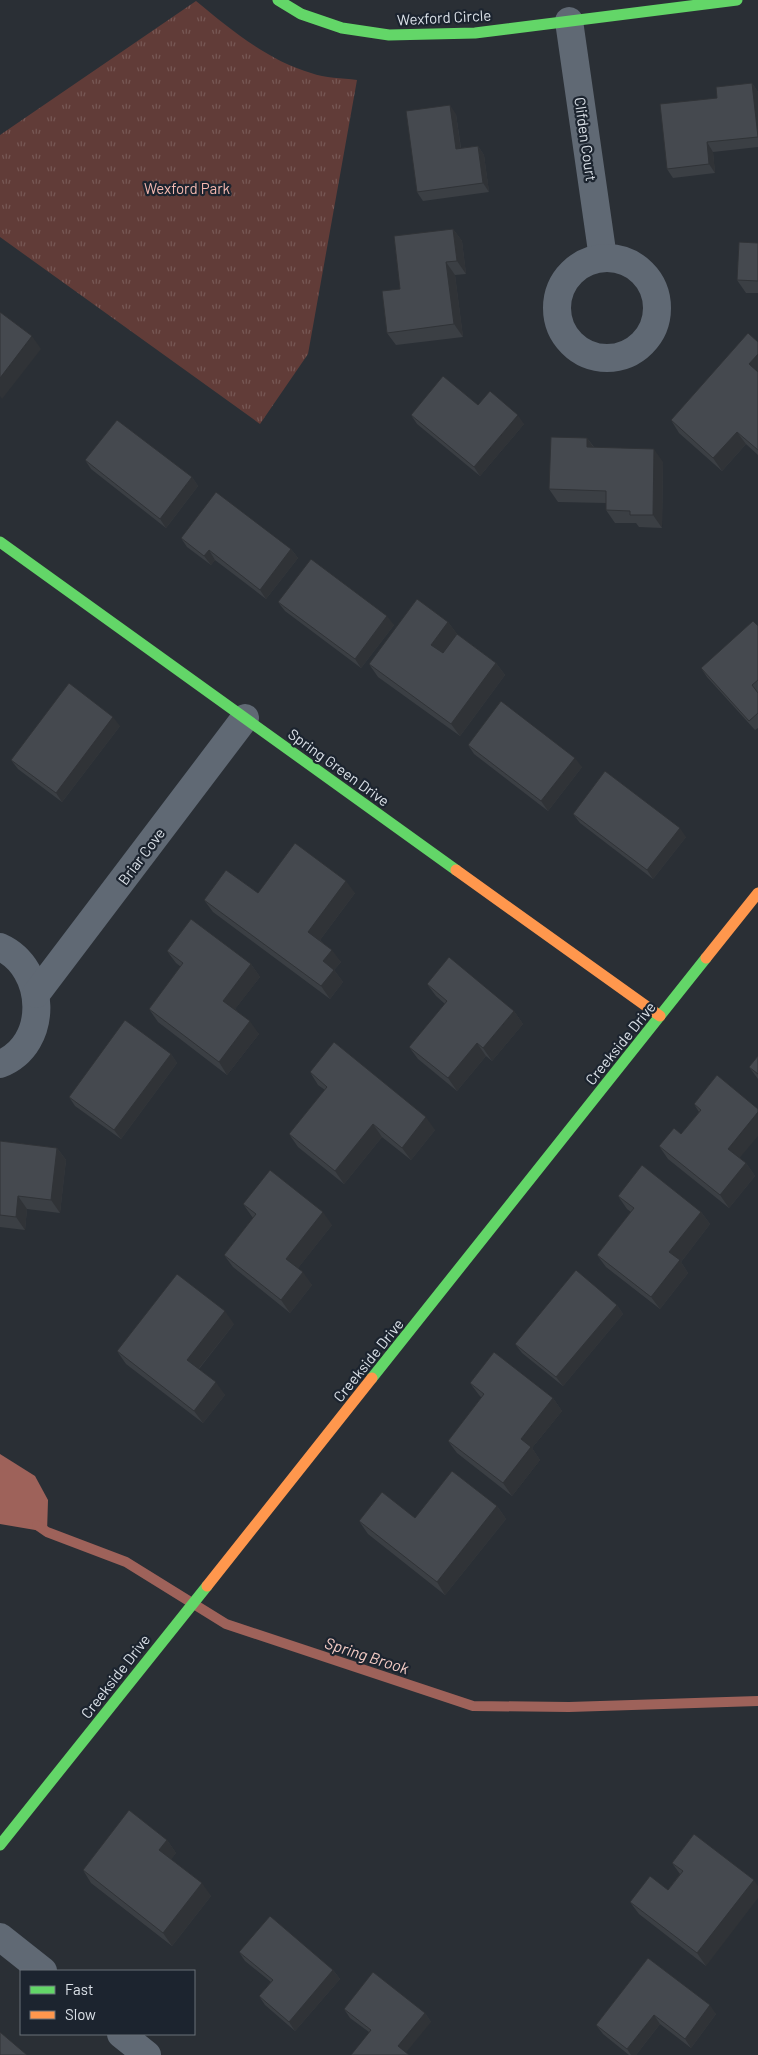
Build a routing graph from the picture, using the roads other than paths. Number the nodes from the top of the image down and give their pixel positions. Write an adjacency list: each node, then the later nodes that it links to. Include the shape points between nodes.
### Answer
1 (278, 0): 3 (street, Wexford Circle, via 301,14 342,28 388,35 475,33)
2 (737, 0): 3 (street, Wexford Circle)
3 (569, 21): 4 (street, Clifden Court)
4 (603, 258)
5 (0, 542): 6 (street, Spring Green Drive)
6 (245, 718): 9 (street, Briar Cove); 10 (street, Spring Green Drive)
7 (758, 893): 10 (street, Creekside Drive)
8 (0, 947): 9 (street, via 10,952 27,970)
9 (36, 994): 11 (street, via 36,1020 26,1043)
10 (660, 1016): 12 (street, Creekside Drive)
11 (0, 1064)
12 (0, 1845)
13 (0, 1937): 14 (street)
14 (41, 1970)
15 (122, 2035): 16 (street)
16 (147, 2055)

